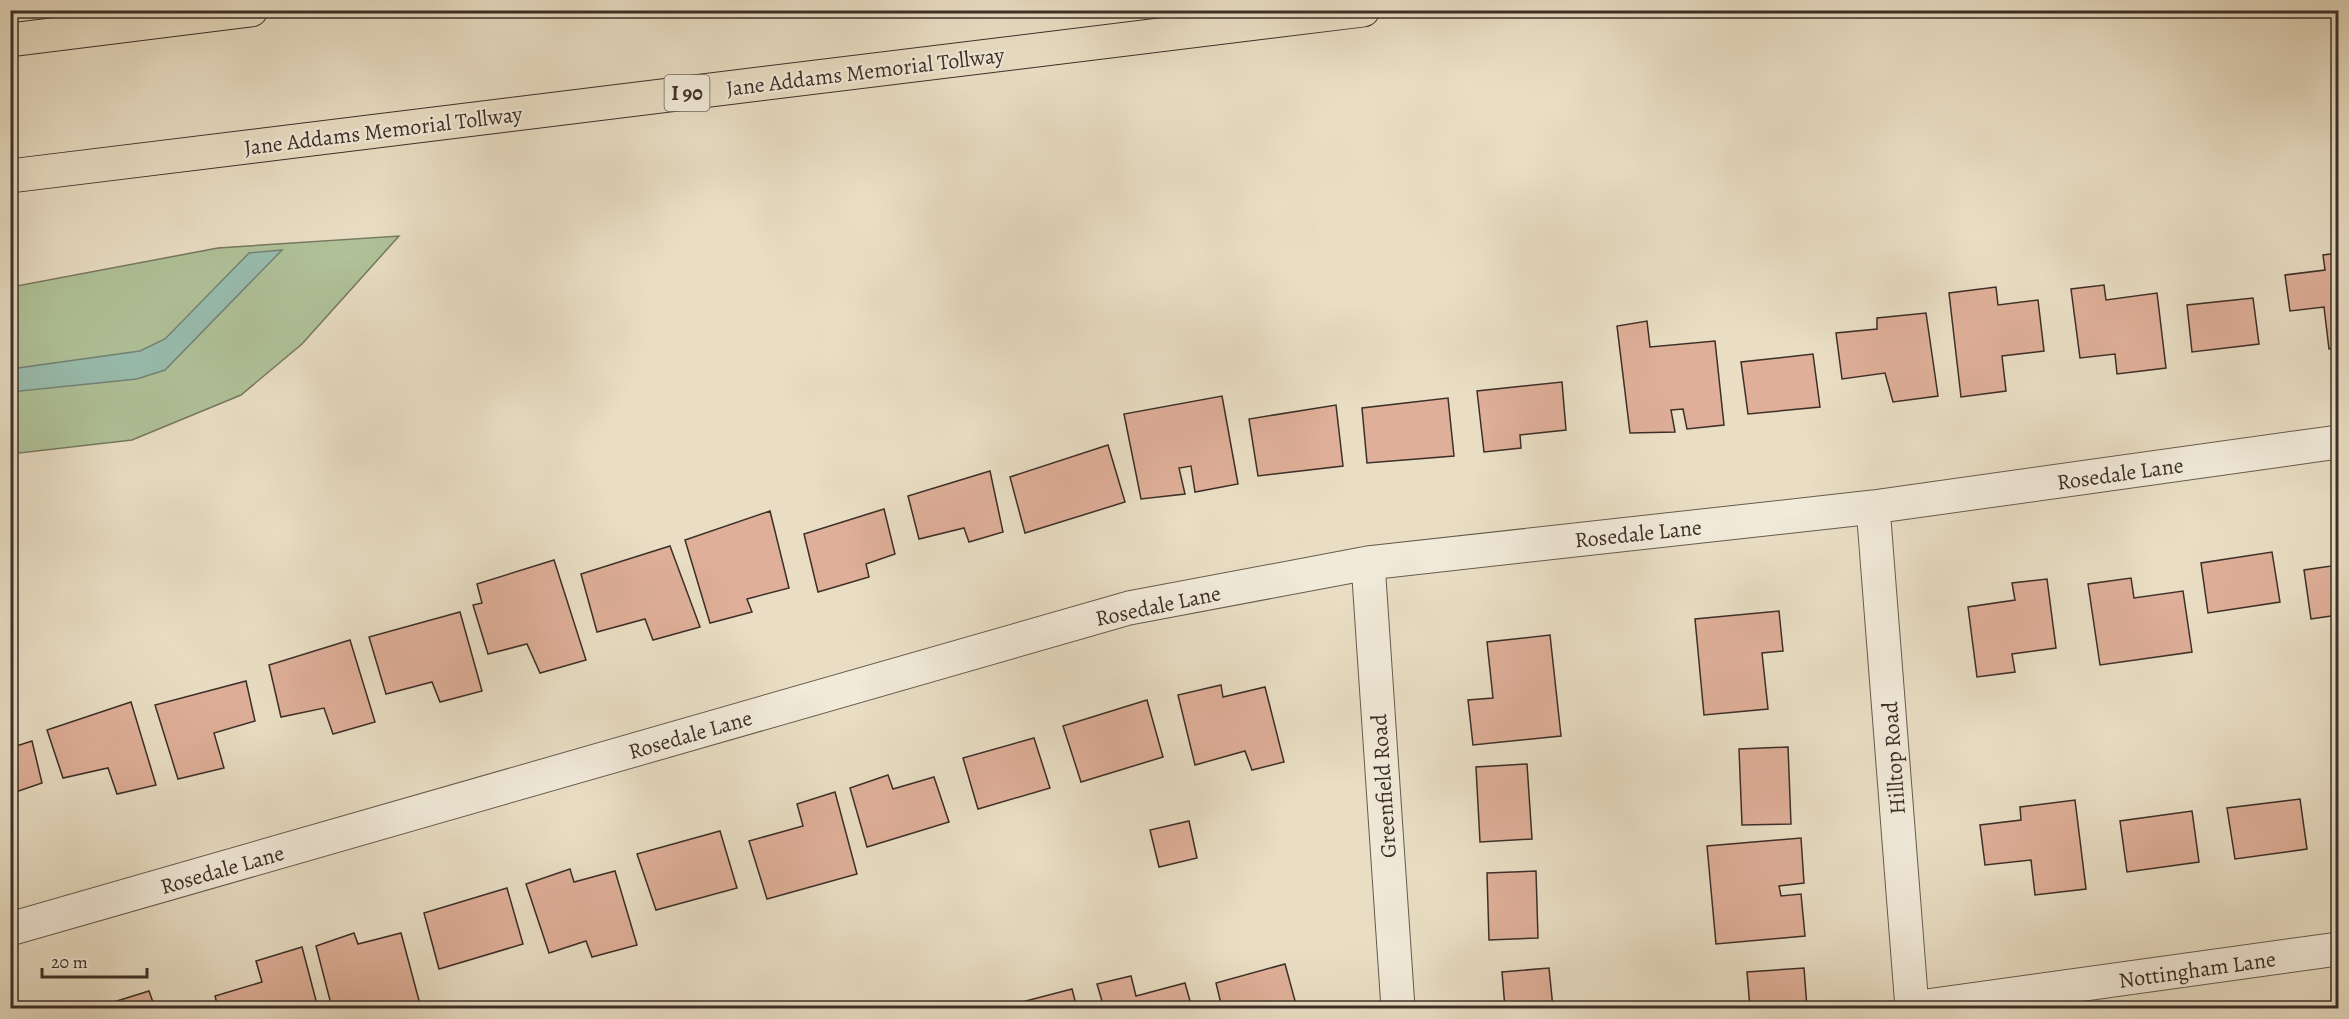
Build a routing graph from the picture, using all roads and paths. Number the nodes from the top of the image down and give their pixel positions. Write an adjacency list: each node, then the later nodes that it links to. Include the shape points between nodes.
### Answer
1 (252, 10): 3 (highway)
2 (1363, 10): 4 (highway, Jane Addams Memorial Tollway / I 90)
3 (10, 40)
4 (10, 176)
5 (2338, 442): 6 (street, Rosedale Lane)
6 (1873, 507): 7 (street, Rosedale Lane); 11 (street, Hilltop Road)
7 (1368, 563): 8 (street, Rosedale Lane, via 1129,608); 10 (street, Greenfield Road)
8 (10, 929)
9 (2338, 949): 11 (street, Nottingham Lane)
10 (1398, 1008)
11 (1912, 1008)

